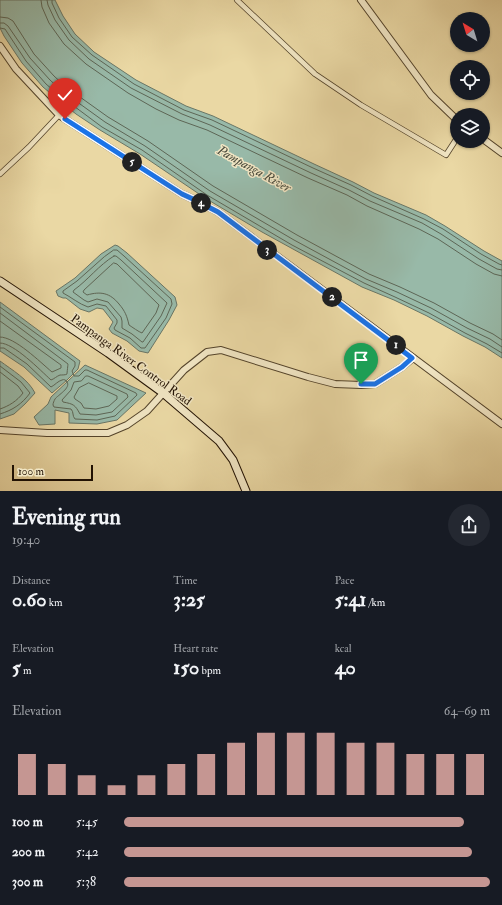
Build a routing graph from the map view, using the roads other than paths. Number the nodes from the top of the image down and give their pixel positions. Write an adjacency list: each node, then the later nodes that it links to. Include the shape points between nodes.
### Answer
1 (237, 0): 7 (street, via 315,74 361,105 446,155)
2 (362, 0): 4 (street, via 431,95)
3 (1, 49): 5 (street)
4 (450, 113)
5 (59, 115): 9 (street, via 29,148); 11 (street, via 182,194 218,212)
6 (490, 145): 8 (street)
7 (451, 148)
8 (502, 153)
9 (0, 174)
10 (0, 281): 12 (main road, Pampanga River Control Road)
11 (412, 358): 12 (street, via 375,384 336,384 221,350 207,352 184,370); 13 (street)
12 (163, 393): 14 (street, via 147,411 108,433); 15 (main road, Pampanga River Control Road, via 219,441 233,460)
13 (502, 424)
14 (0, 430)
15 (246, 491)

